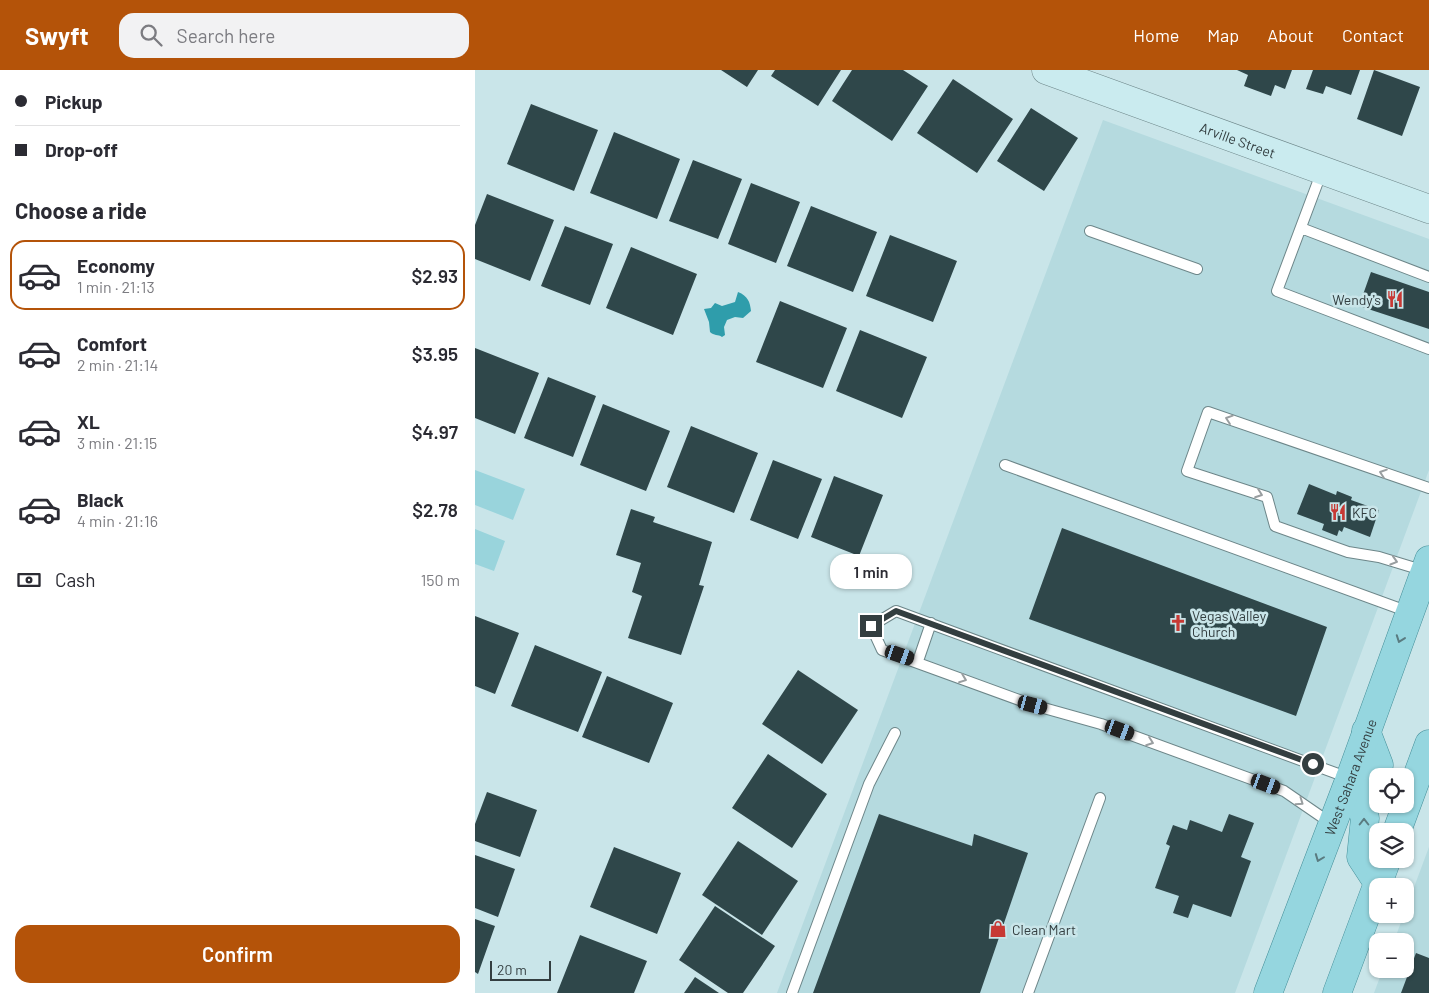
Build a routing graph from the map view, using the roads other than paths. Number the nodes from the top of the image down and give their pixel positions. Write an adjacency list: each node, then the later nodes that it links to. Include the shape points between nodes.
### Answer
1 (1046, 70): 2 (street, Arville Street)
2 (1323, 170): 3 (street, Arville Street); 4 (lane)
3 (1429, 209)
4 (1301, 228): 7 (lane); 8 (lane, via 1277,291)
5 (1090, 231): 6 (lane)
6 (1197, 269)
7 (1429, 277)
8 (1429, 349)
9 (1005, 465): 12 (lane)
10 (1429, 488): 11 (lane, one-way to 11, via 1207,412 1187,471 1267,496 1275,526 1348,552)
11 (1427, 565): 12 (main road, West Sahara Avenue)
12 (1410, 613): 15 (main road, West Sahara Avenue, one-way to 15)
13 (931, 623): 14 (lane); 14 (lane, via 896,611 871,626 882,650); 19 (lane)
14 (917, 662): 22 (lane, one-way to 22, via 1033,705 1101,724 1284,791)
15 (1366, 731): 18 (main road); 19 (main road, West Sahara Avenue)
16 (895, 733): 24 (lane, via 869,784)
17 (1429, 744): 21 (main road)
18 (1378, 768)
19 (1350, 778): 22 (main road, West Sahara Avenue); 23 (main road, one-way to 19, via 1361,857 1365,818)
20 (1100, 798): 25 (lane)
21 (1394, 817)
22 (1332, 824): 26 (main road, West Sahara Avenue, one-way to 26)
23 (1382, 871): 27 (main road)
24 (791, 993)
25 (1028, 993)
26 (1268, 993)
27 (1337, 993)

